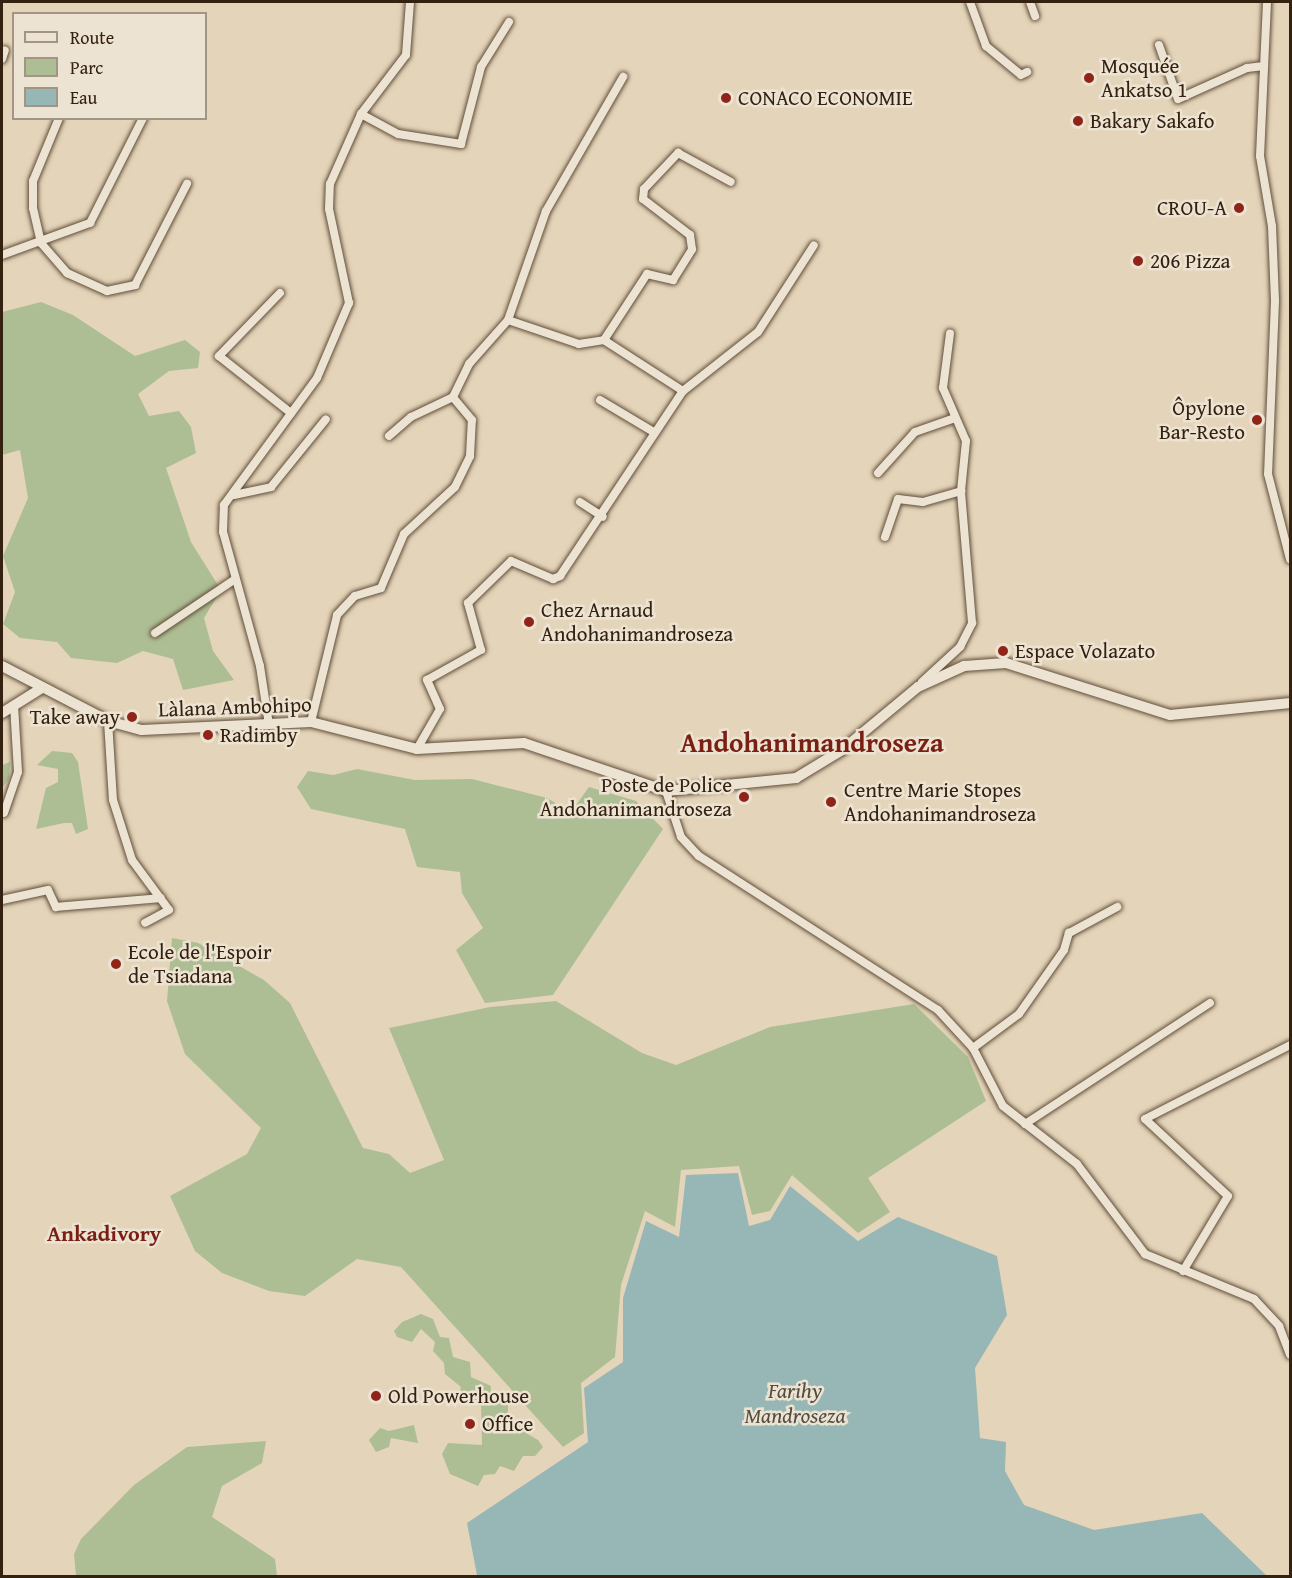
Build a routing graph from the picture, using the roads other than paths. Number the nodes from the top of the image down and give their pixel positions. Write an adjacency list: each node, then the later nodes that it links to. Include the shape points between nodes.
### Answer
1 (410, 2): 13 (street, via 406,55)
2 (970, 2): 11 (street, via 986,46 1022,75)
3 (1030, 2): 5 (street)
4 (1267, 2): 10 (street)
5 (1035, 16)
6 (509, 22): 13 (street, via 481,67 461,144 398,134)
7 (1159, 45): 10 (street, via 1178,99 1247,68)
8 (5, 50): 9 (street)
9 (2, 59)
10 (1264, 66): 39 (street, via 1260,156 1272,226 1275,301 1268,474)
11 (1027, 72)
12 (622, 77): 22 (street, via 546,211)
13 (361, 114): 28 (street, via 330,184 329,209 349,303 317,378)
14 (58, 120): 18 (street, via 33,181)
15 (142, 120): 18 (street, via 98,214 90,223)
16 (731, 182): 24 (street, via 678,153 644,189 643,199 690,235 692,249 673,280 647,274)
17 (187, 184): 18 (street, via 129,289 107,291 67,273)
18 (41, 243): 20 (street)
19 (814, 245): 25 (street, via 758,332)
20 (2, 255)
21 (280, 293): 28 (street, via 219,356)
22 (508, 320): 24 (street, via 579,344); 26 (street, via 469,364)
23 (950, 333): 29 (street, via 943,388)
24 (604, 340): 25 (street)
25 (682, 391): 31 (street)
26 (453, 397): 32 (street, via 411,417); 49 (street, via 472,420 470,456 455,487 405,534 381,588 355,596 337,615)
27 (600, 400): 31 (street)
28 (291, 414): 35 (street, via 261,448)
29 (955, 418): 33 (street, via 915,432); 34 (street, via 966,441)
30 (326, 419): 35 (street, via 271,487)
31 (652, 431): 37 (street)
32 (389, 436)
33 (879, 472)
34 (961, 491): 38 (street, via 923,502 898,499); 43 (street, via 972,623 960,647)
35 (234, 495): 40 (street, via 224,506 224,532)
36 (580, 502): 37 (street)
37 (603, 517): 51 (street, via 560,576 553,579 508,561 468,603 481,650 427,680 440,708)
38 (885, 537)
39 (1290, 559)
40 (234, 580): 41 (street); 50 (street, via 260,666)
41 (155, 633)
42 (2, 666): 44 (street, Làlana Ambohipo)
43 (918, 687): 46 (street, Làlana Ambohipo, via 964,666 1006,663 1170,715); 52 (street, Làlana Ambohipo, via 842,750 796,778)
44 (42, 688): 45 (street); 48 (street, Làlana Ambohipo)
45 (14, 705): 47 (street); 53 (street, via 18,772)
46 (1288, 705)
47 (2, 713)
48 (108, 721): 50 (street, Làlana Ambohipo, via 142,730); 54 (street, via 113,800 132,860)
49 (310, 722): 50 (street, Làlana Ambohipo); 51 (street, Làlana Ambohipo)
50 (269, 724)
51 (417, 749): 52 (street, Làlana Ambohipo, via 524,743)
52 (666, 791): 60 (street, via 681,837 699,856 938,1010)
53 (4, 813)
54 (161, 898): 55 (street, via 56,907 48,890); 57 (street, via 168,913)
55 (2, 900)
56 (1117, 907): 60 (street, via 1069,933 1065,950 1019,1014)
57 (145, 923)
58 (1210, 1003): 61 (street)
59 (1290, 1045): 62 (street, via 1146,1119 1228,1196)
60 (973, 1048): 61 (street, via 1003,1106)
61 (1025, 1124): 62 (street, via 1077,1164 1145,1254)
62 (1183, 1271): 63 (street, via 1254,1299 1279,1326)
63 (1290, 1355)

